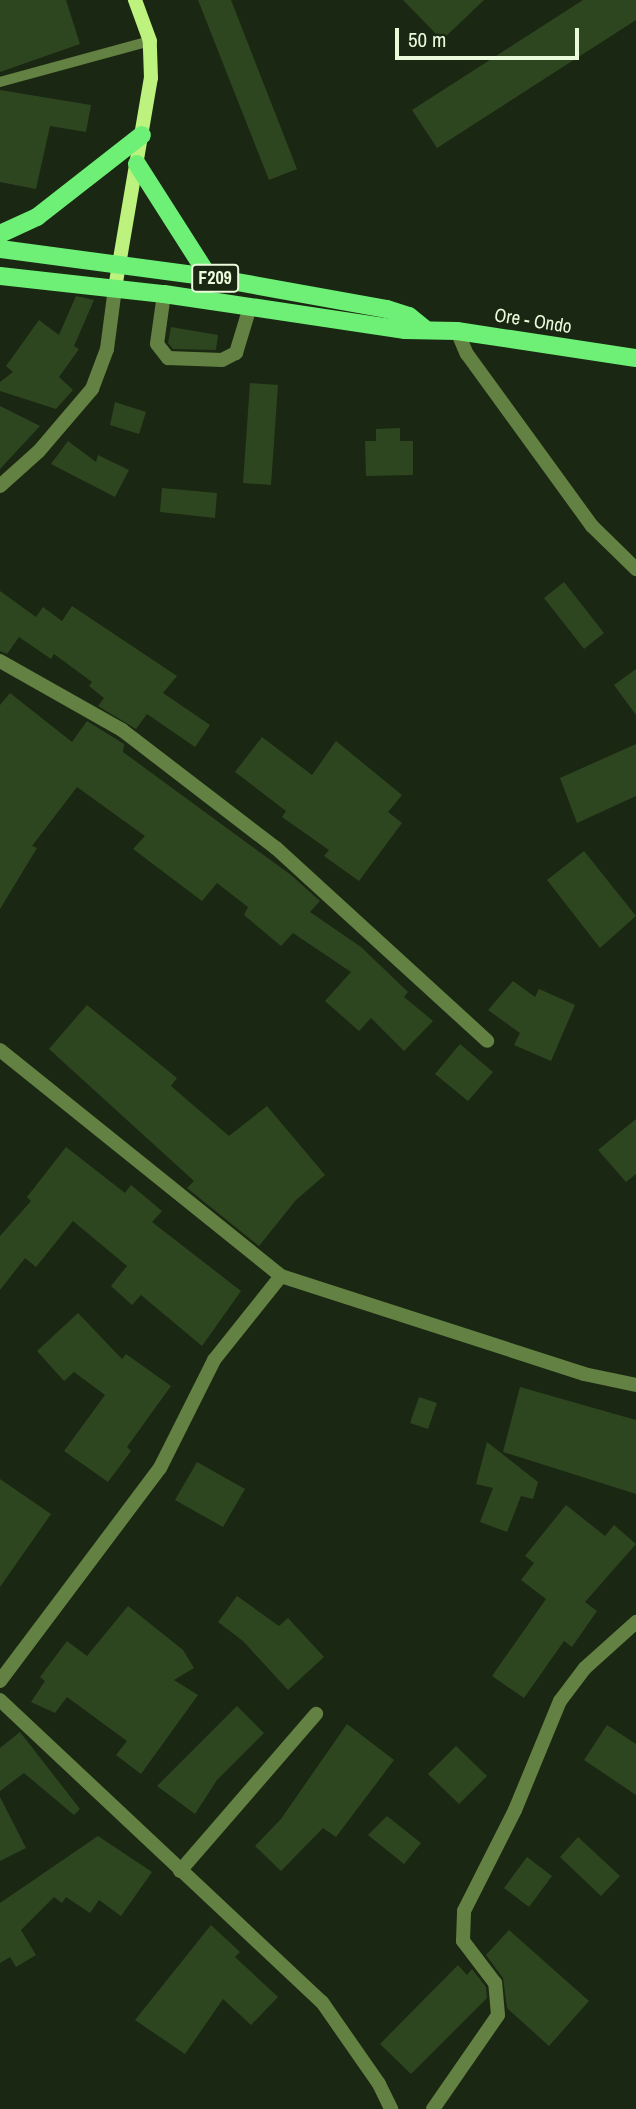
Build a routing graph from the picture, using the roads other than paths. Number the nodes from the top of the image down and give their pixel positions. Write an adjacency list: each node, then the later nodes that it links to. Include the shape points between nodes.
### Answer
1 (135, 0): 2 (main road)
2 (150, 41): 3 (lane); 4 (main road, via 151,78)
3 (0, 82)
4 (142, 135): 5 (main road); 6 (main road, via 37,217)
5 (137, 164): 8 (main road); 9 (main road)
6 (0, 234)
7 (0, 249): 8 (main road, F209)
8 (121, 265): 9 (main road, F209); 11 (main road)
9 (209, 276): 14 (main road, F209, via 387,309 409,316)
10 (1, 279): 11 (main road, F209)
11 (115, 288): 12 (main road, F209); 17 (street, via 107,349 92,389 39,451)
12 (164, 294): 13 (main road, F209); 13 (street, via 157,344 168,358 222,360 236,353)
13 (250, 307): 14 (main road, F209, via 405,330)
14 (424, 328): 15 (main road, Ore - Ondo / F209)
15 (457, 331): 16 (main road, Ore - Ondo / F209); 18 (street, via 467,354 592,526)
16 (636, 358)
17 (0, 486)
18 (636, 569)
19 (0, 661): 20 (street, via 122,730 276,848)
20 (487, 1041)
21 (0, 1050): 22 (street)
22 (281, 1276): 23 (street, via 584,1374); 25 (street, via 214,1360 160,1468)
23 (636, 1385)
24 (636, 1622): 30 (street, via 584,1668 560,1701 515,1810 464,1911 463,1941 495,1983 498,2015)
25 (0, 1681)
26 (0, 1700): 28 (street)
27 (316, 1714): 28 (street)
28 (180, 1871): 29 (street, via 322,2002)
29 (391, 2109)
30 (433, 2109)

